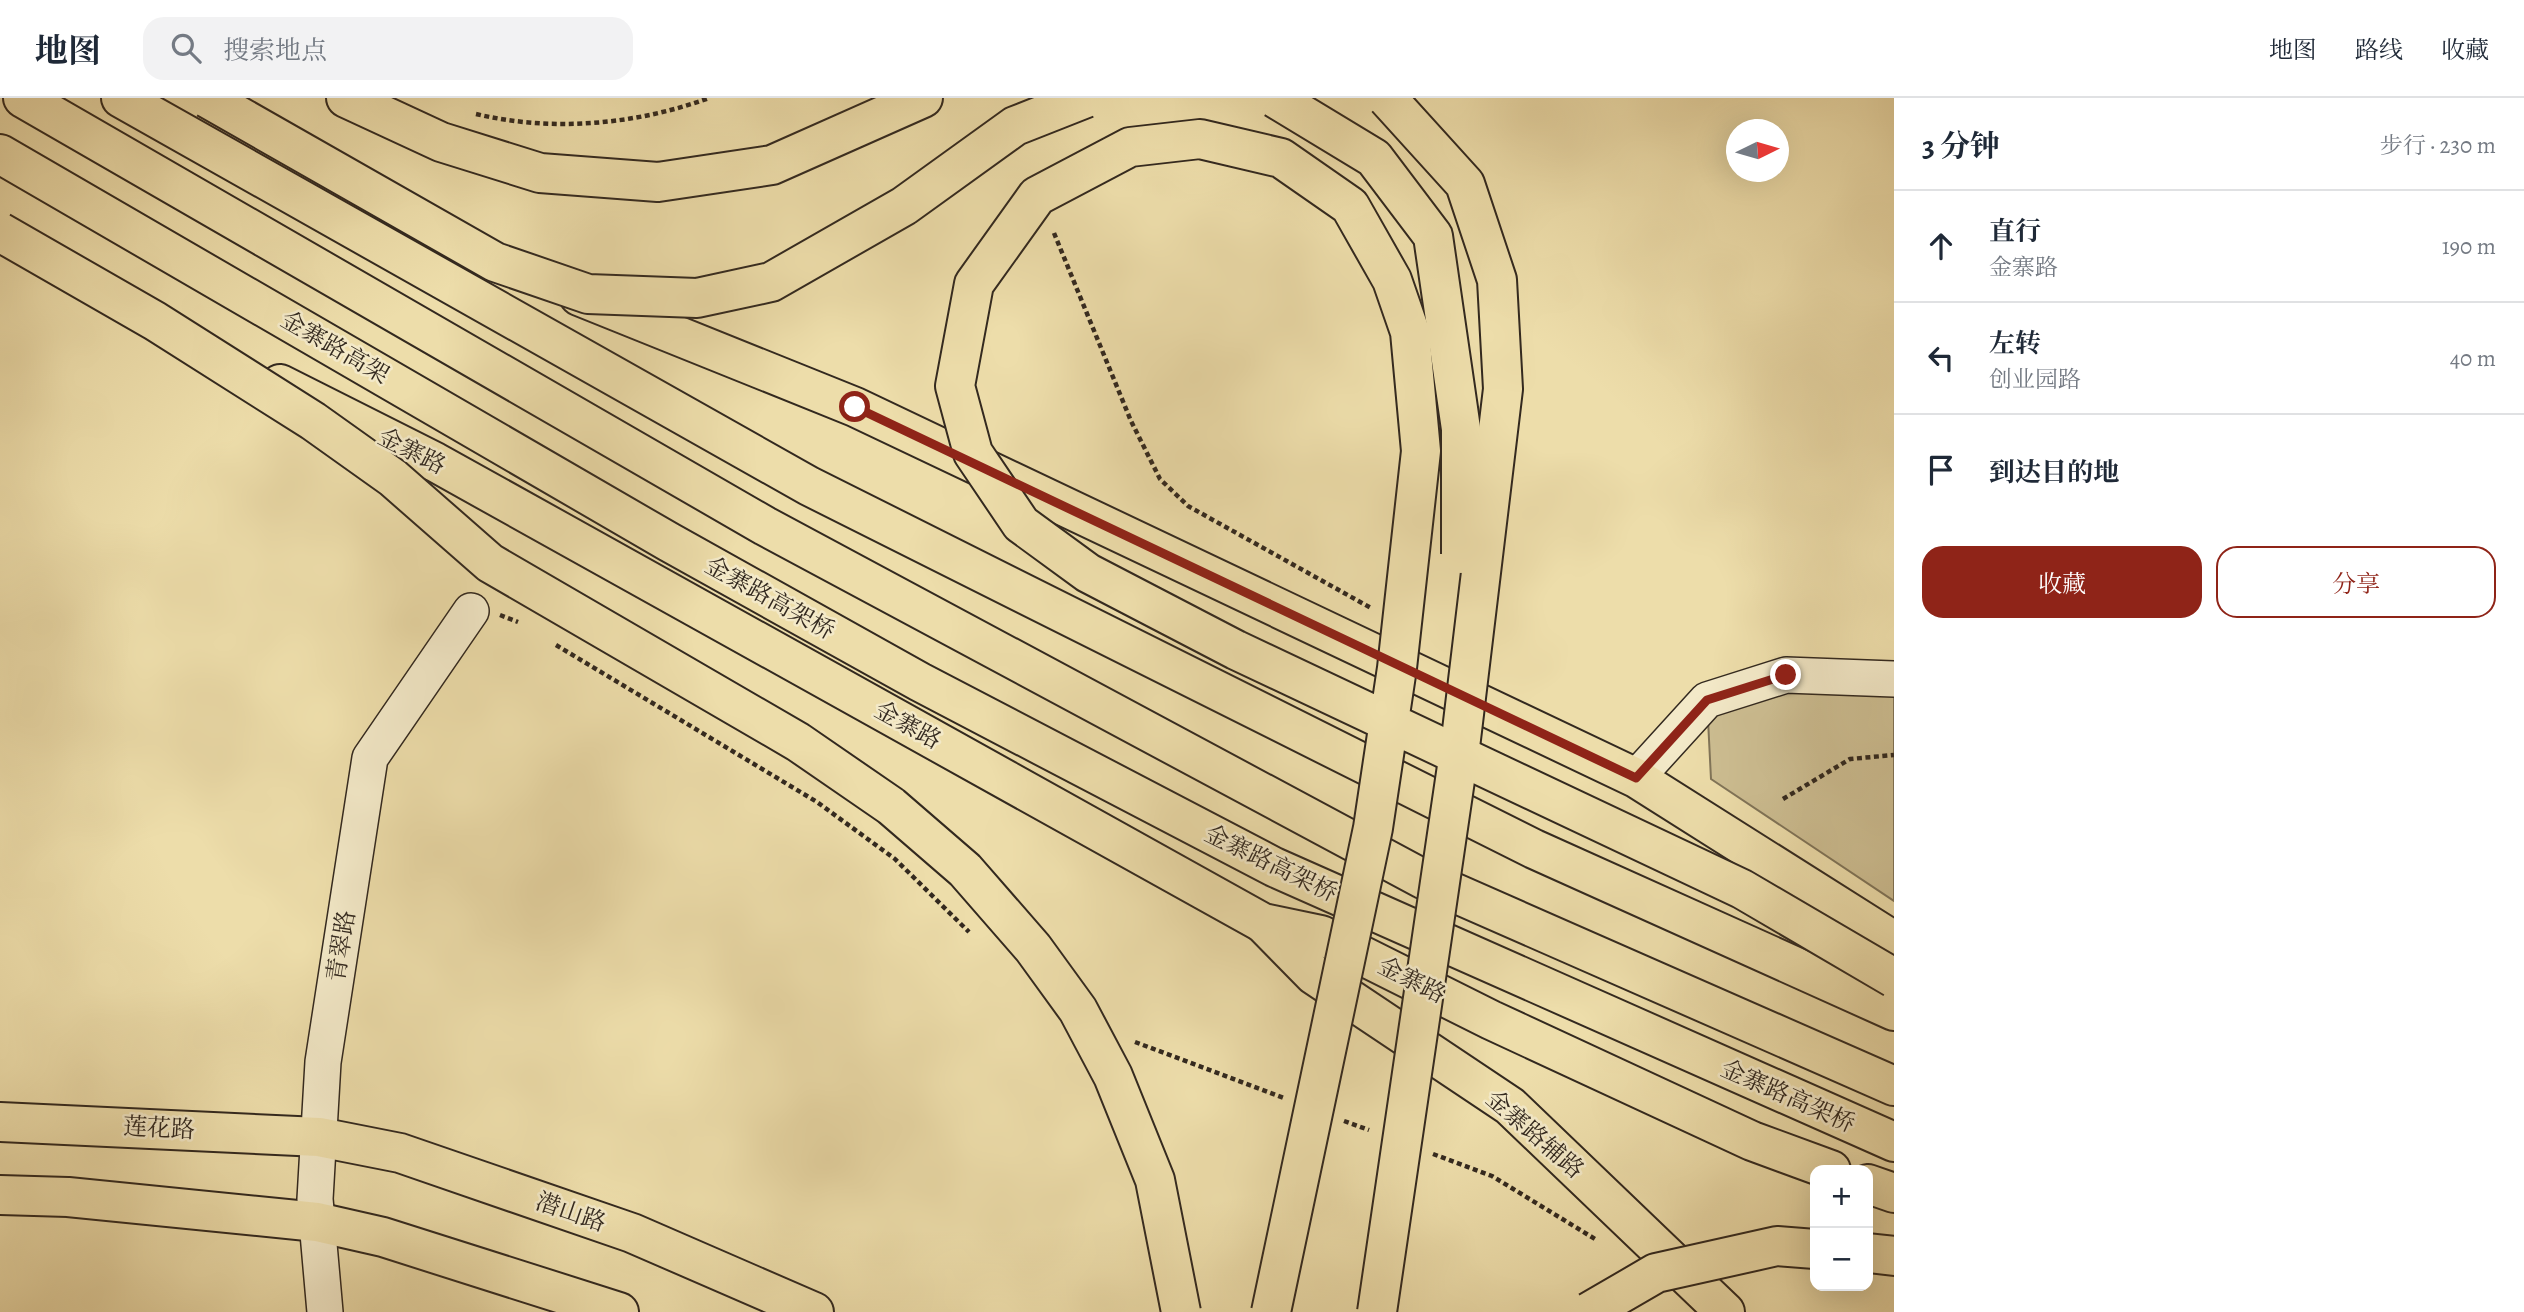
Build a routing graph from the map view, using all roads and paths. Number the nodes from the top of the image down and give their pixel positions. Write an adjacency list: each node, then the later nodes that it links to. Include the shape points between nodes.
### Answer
1 (23, 98): 28 (main road, 金寨路高架桥, bridge, via 678,477 1423,879)
2 (121, 98): 27 (main road, bridge, via 809,486 1534,849)
3 (191, 98): 22 (main road, via 421,233 855,407)
4 (207, 98): 8 (main road, bridge, via 495,262 588,294 697,298 771,282 905,206 1015,126)
5 (346, 98): 7 (main road, via 440,142 540,173 658,182 772,166)
6 (709, 98): 11 (path, via 676,110 602,123 509,122)
7 (923, 98)
8 (1086, 98)
9 (1275, 98): 20 (main road, bridge, via 1374,158 1433,236 1461,429)
10 (1387, 98): 20 (main road, bridge, via 1465,184 1497,280 1503,389)
11 (472, 113)
12 (0, 154): 16 (main road, 金寨路高架)
13 (1051, 226): 18 (path, via 1131,421 1160,479 1188,506)
14 (0, 232): 43 (main road, bridge, via 155,321 313,421 393,478 490,563 798,741 891,806 965,870 1048,968 1078,1010 1113,1076 1155,1180)
15 (0, 243): 24 (main road, 金寨路, via 435,462)
16 (669, 542): 31 (main road, 金寨路高架桥, bridge, via 920,682 1274,867)
17 (471, 611): 30 (street, 青翠路, via 370,758 323,1062)
18 (1378, 612)
19 (1894, 679): 22 (street, via 1786,675 1707,700)
20 (1461, 738): 45 (main road, bridge)
21 (1894, 755): 23 (path, via 1850,759)
22 (1636, 778): 25 (main road)
23 (1783, 799)
24 (1263, 923): 32 (main road, 金寨路, via 1321,935 1752,1141); 47 (main road, 金寨路辅路, via 1314,975 1510,1106)
25 (1894, 941)
26 (1894, 978): 44 (main road, bridge, via 1742,889 1631,837 1569,807 1396,726 1384,720 1371,714 1347,702 1236,650 1088,573 1021,524 973,453 954,386 974,284 1037,196 1130,147 1200,139 1281,158 1350,206 1392,280 1410,332 1421,451 1397,668 1389,721 1387,735 1373,828)
27 (1894, 1011)
28 (1894, 1086)
29 (0, 1122): 30 (main road, 莲花路)
30 (318, 1137): 36 (street, 青翠路); 42 (main road, 潜山路, via 400,1153 632,1233)
31 (1894, 1142)
32 (1818, 1165)
33 (1873, 1186): 34 (main road)
34 (1894, 1193)
35 (0, 1195): 36 (main road, via 68,1197)
36 (317, 1222): 40 (street, 青翠路); 41 (main road, via 383,1237)
37 (1810, 1248): 46 (main road, bridge, via 1777,1245 1656,1273)
38 (1873, 1254): 39 (main road)
39 (1894, 1256)
40 (325, 1312)
41 (619, 1312)
42 (814, 1312)
43 (1181, 1312)
44 (1271, 1312)
45 (1377, 1312)
46 (1589, 1312)
47 (1726, 1312)

